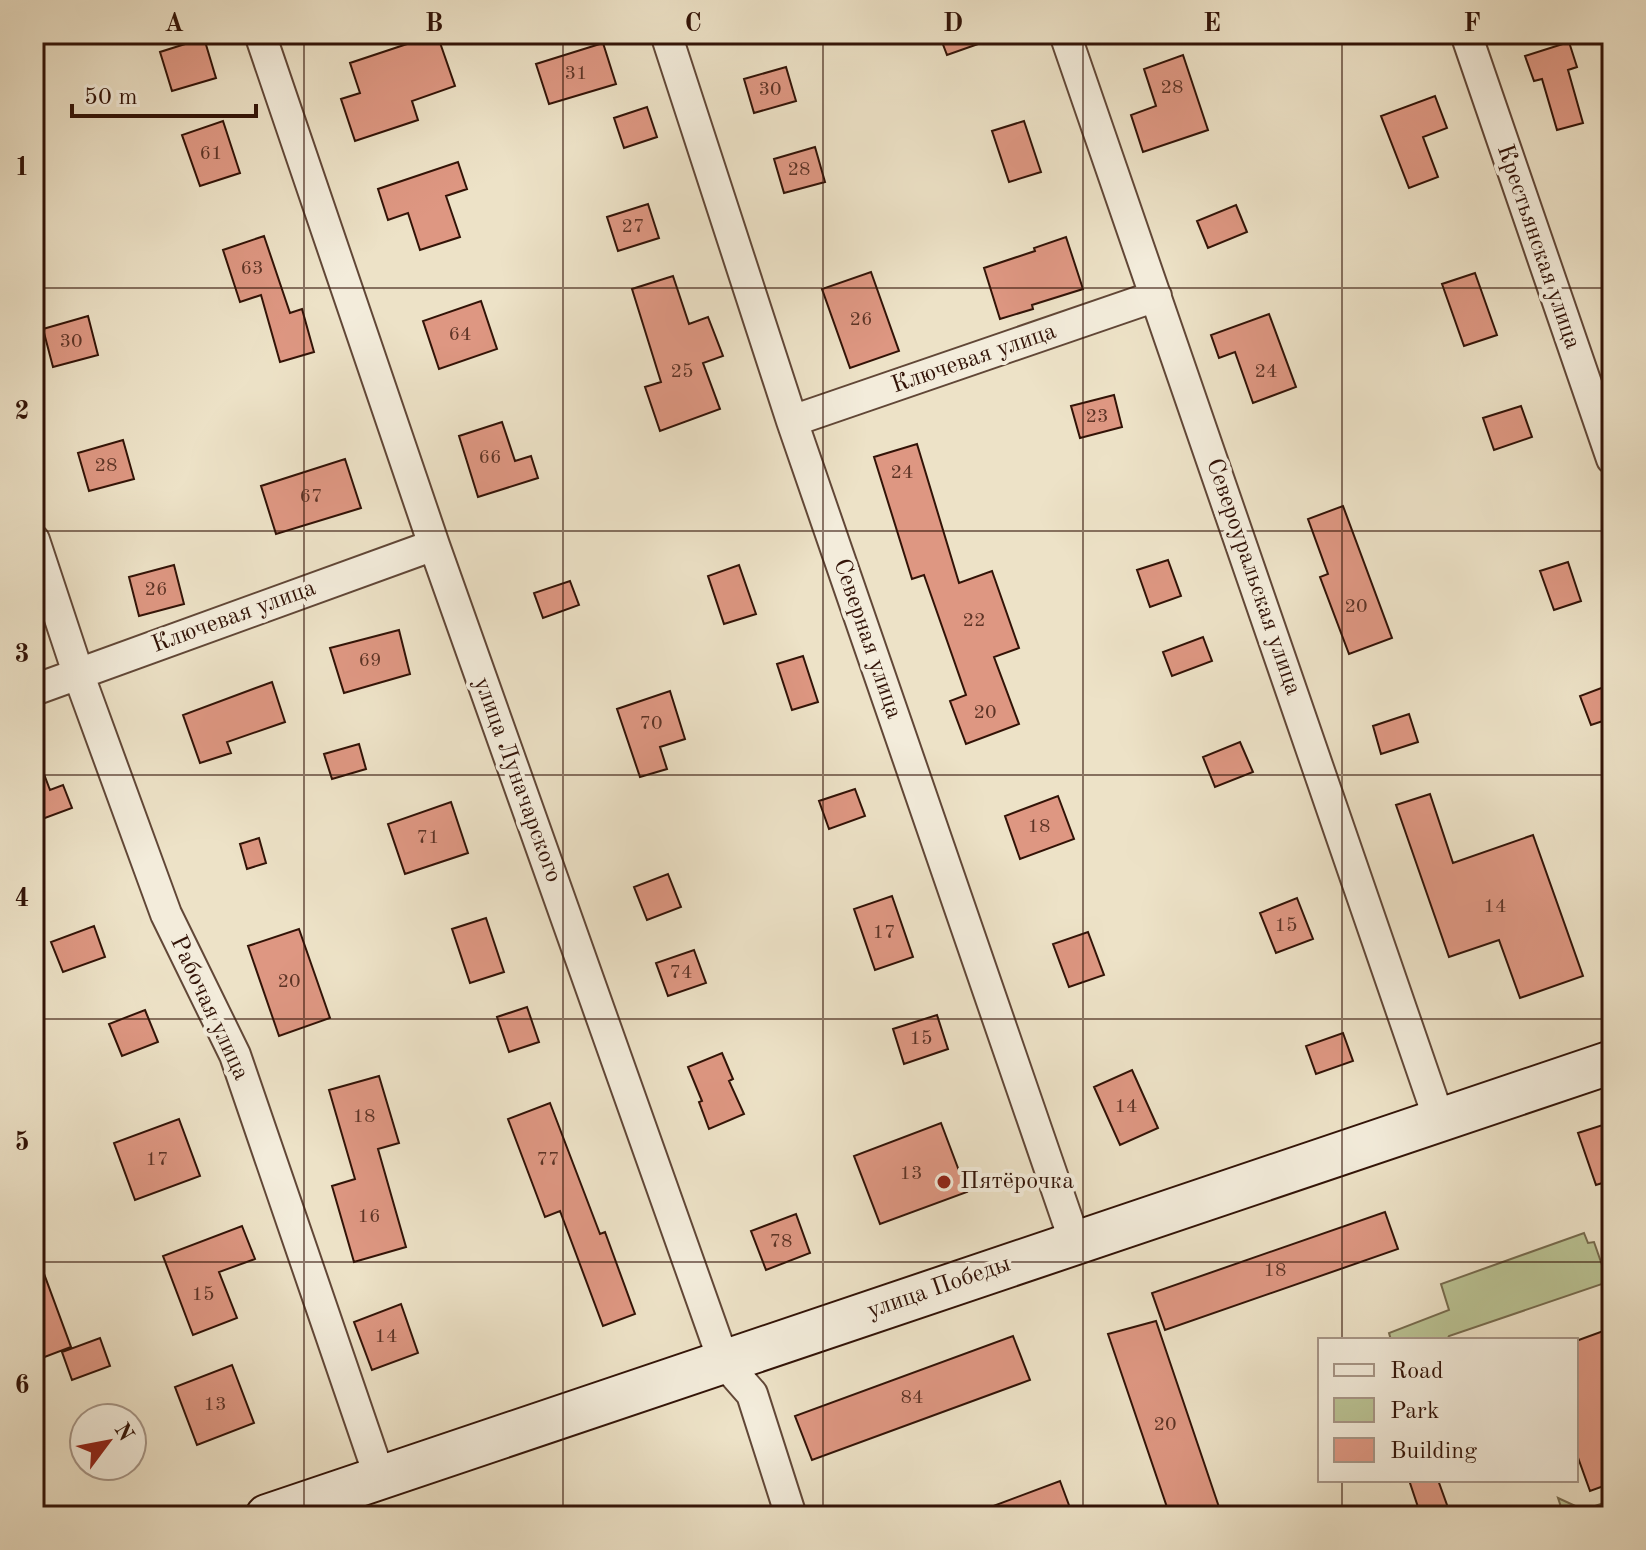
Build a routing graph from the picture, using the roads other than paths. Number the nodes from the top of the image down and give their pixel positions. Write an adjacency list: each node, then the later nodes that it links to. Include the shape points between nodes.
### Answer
1 (260, 34): 9 (street, улица Луначарского)
2 (666, 34): 6 (street, Северная улица)
3 (1065, 34): 5 (street, Североуральская улица)
4 (1466, 34): 7 (street, Крестьянская улица)
5 (1156, 296): 6 (street, Ключевая улица); 13 (street, Североуральская улица)
6 (792, 421): 14 (street, Северная улица)
7 (1612, 459)
8 (34, 540): 10 (street, Рабочая улица)
9 (434, 545): 10 (street, Ключевая улица); 15 (street, улица Луначарского)
10 (78, 673): 11 (street, Ключевая улица); 16 (street, Рабочая улица, via 166,914 235,1055)
11 (34, 690)
12 (1612, 1062): 13 (main road, улица Победы)
13 (1439, 1119): 14 (main road, улица Победы)
14 (1075, 1242): 15 (main road, улица Победы)
15 (724, 1362): 16 (main road, улица Победы); 18 (street, улица Луначарского, via 752,1394)
16 (380, 1478): 17 (main road, улица Победы)
17 (267, 1516)
18 (791, 1516)

